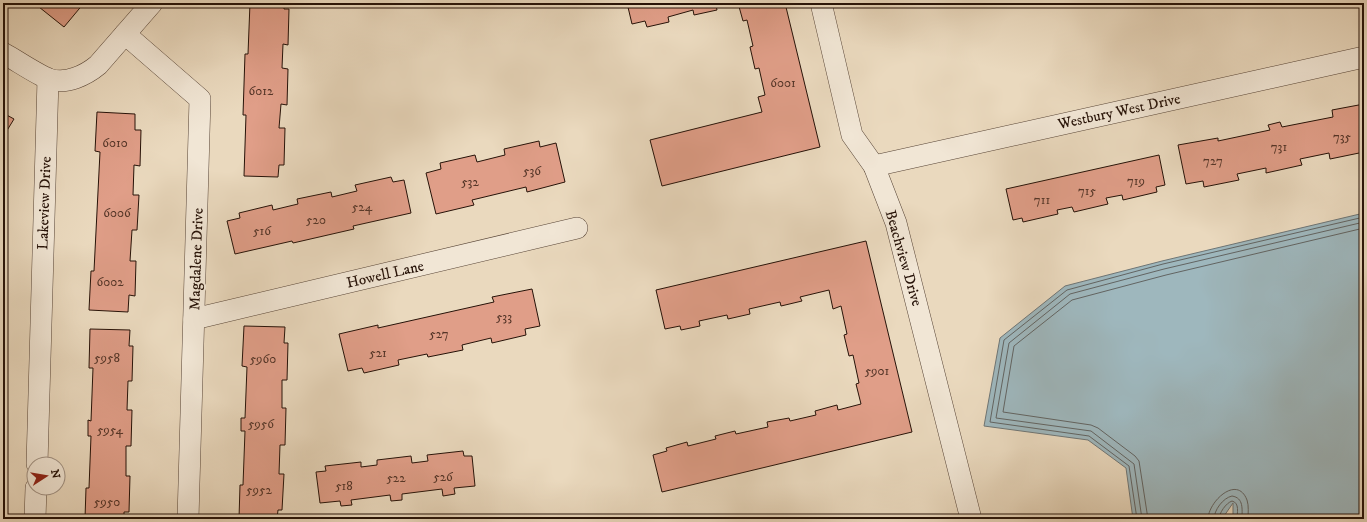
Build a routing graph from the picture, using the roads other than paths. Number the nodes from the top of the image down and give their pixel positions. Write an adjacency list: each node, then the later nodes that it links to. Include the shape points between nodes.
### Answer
1 (152, 3): 3 (street)
2 (821, 3): 7 (street, Beachview Drive, via 852,135)
3 (125, 34): 6 (street, via 89,72 66,80); 9 (street, Magdalene Drive, via 200,99)
4 (3, 53): 6 (street)
5 (1364, 57): 7 (street, Westbury West Drive)
6 (48, 79): 10 (street, Lakeview Drive)
7 (874, 166): 14 (street, Beachview Drive, via 896,223)
8 (577, 228): 9 (street, Howell Lane)
9 (194, 319): 13 (street, Magdalene Drive)
10 (37, 456)
11 (36, 496): 12 (street)
12 (35, 519)
13 (188, 519)
14 (971, 519)

